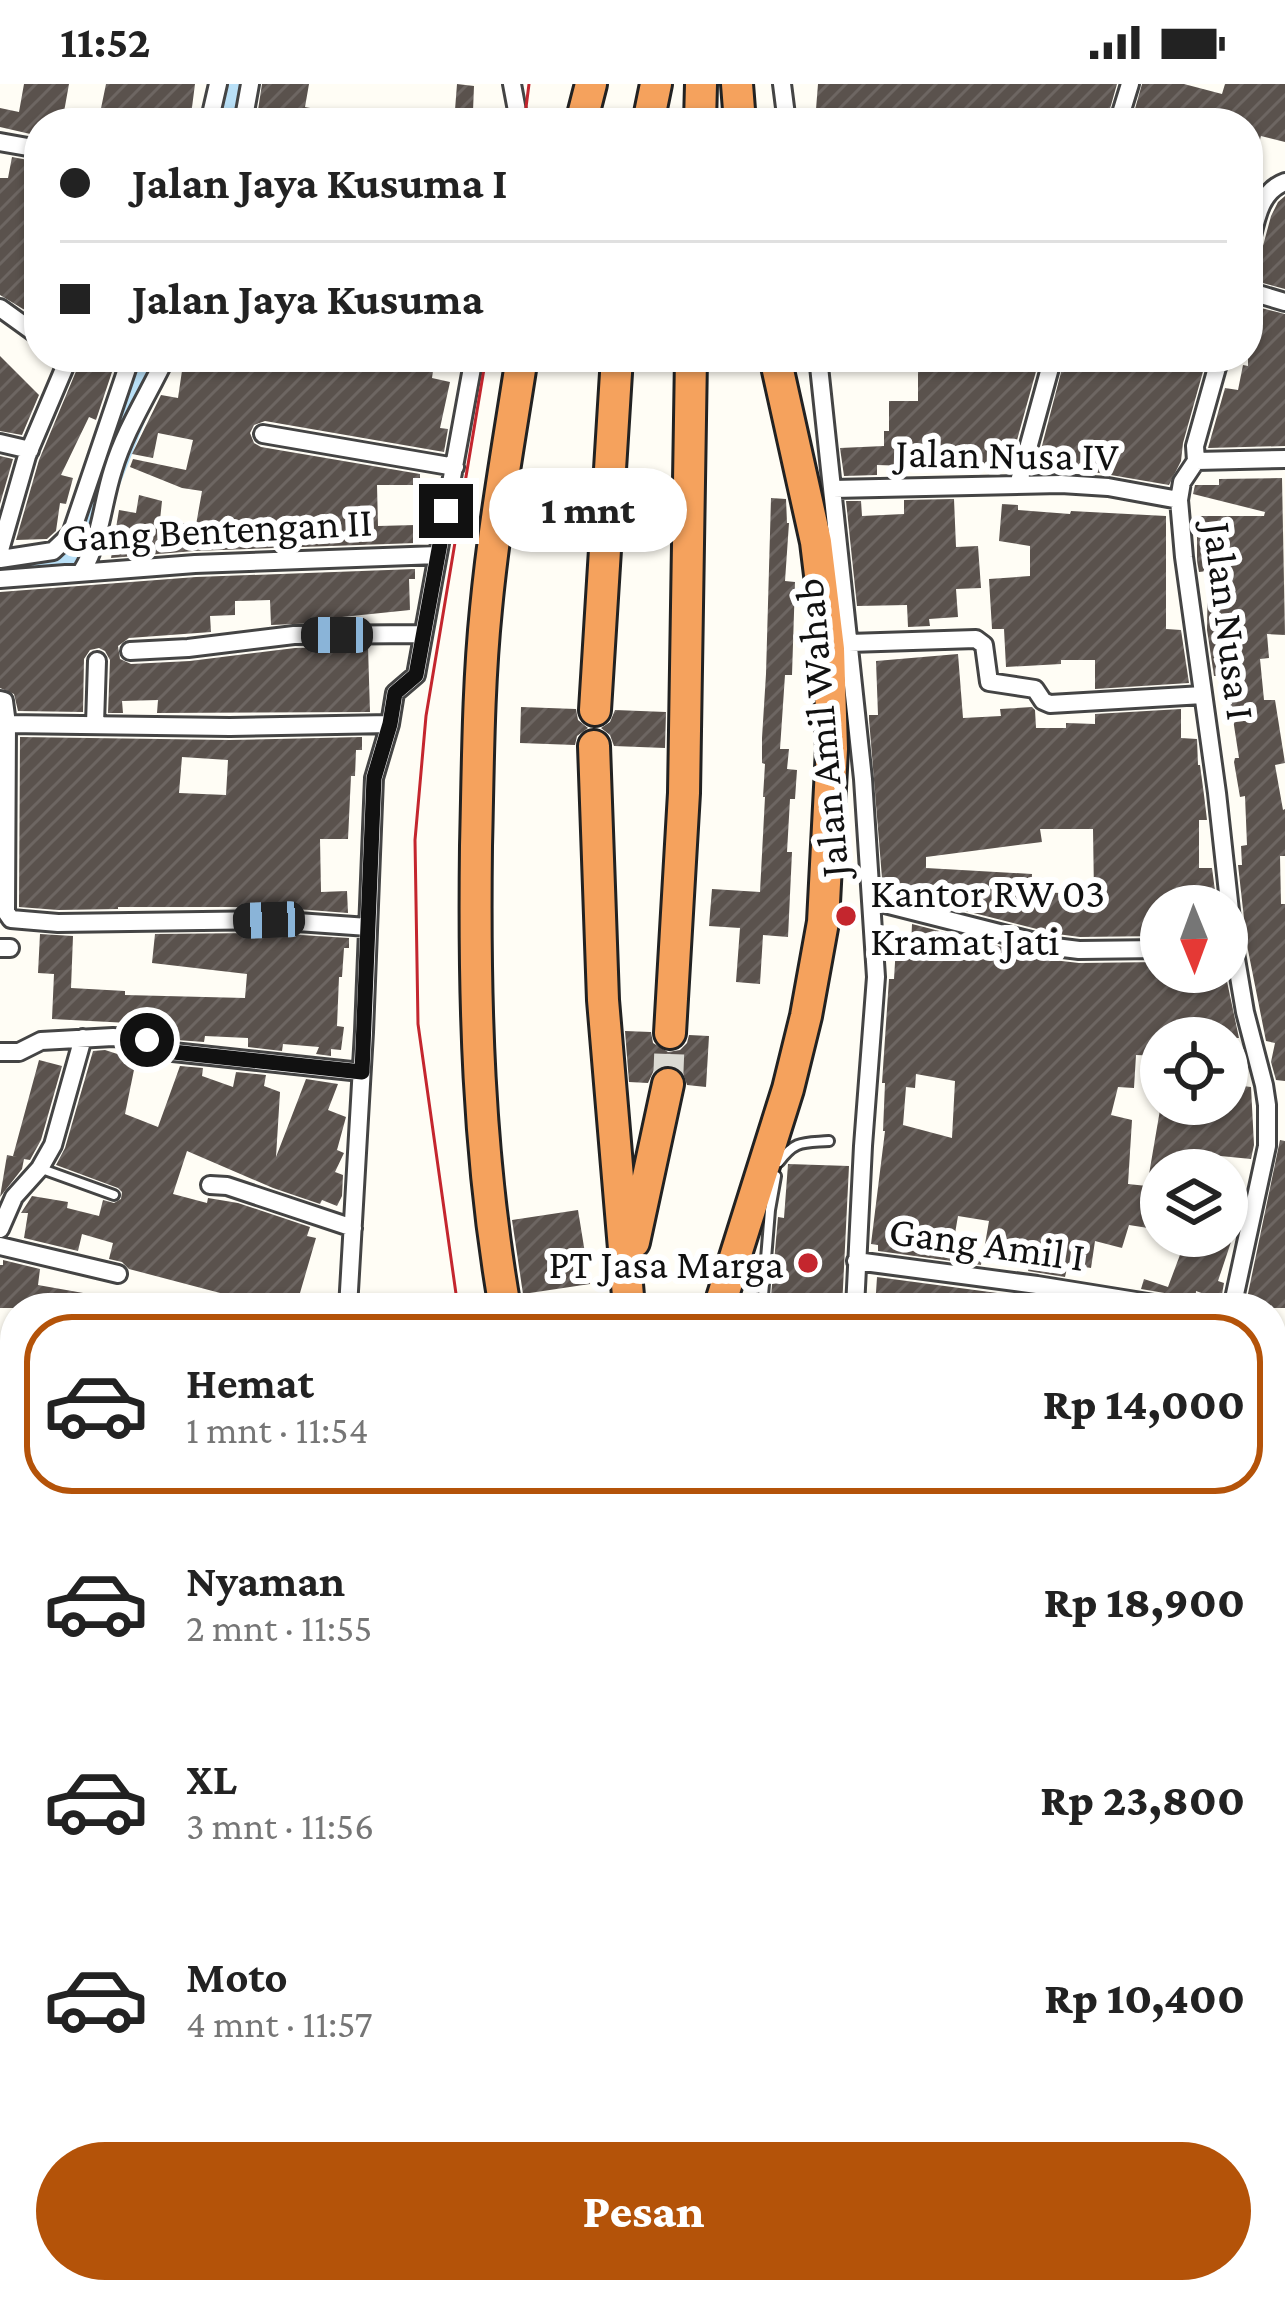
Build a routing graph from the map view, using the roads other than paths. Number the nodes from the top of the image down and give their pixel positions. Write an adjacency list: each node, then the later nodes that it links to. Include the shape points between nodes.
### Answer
1 (63, 372): 14 (street)
2 (126, 372): 21 (street, via 71,534 52,551)
3 (158, 372): 23 (street, via 125,435)
4 (471, 372): 17 (street)
5 (520, 372): 58 (highway, via 478,727 474,975)
6 (616, 372): 31 (highway)
7 (691, 372): 42 (highway, via 684,793)
8 (778, 372): 60 (highway, via 816,542 829,649 823,922 788,1090)
9 (820, 372): 19 (street, Jalan Amil Wahab)
10 (1049, 372): 18 (street)
11 (1216, 372): 16 (street)
12 (263, 434): 17 (street)
13 (0, 443): 14 (street)
14 (30, 450): 21 (street)
15 (1285, 459): 16 (street, Jalan Nusa I)
16 (1196, 461): 20 (street, Jalan Nusa I)
17 (455, 467): 22 (street)
18 (1018, 485): 19 (street, Jalan Nusa IV); 20 (street, Jalan Nusa IV)
19 (833, 489): 26 (street, Jalan Amil Wahab)
20 (1178, 500): 29 (street, Jalan Nusa I)
21 (0, 555)
22 (437, 555): 23 (street, Gang Bentengan II); 25 (street)
23 (82, 571): 24 (street, Gang Bentengan II)
24 (0, 578)
25 (424, 634): 27 (street, via 294,635); 34 (street, via 416,675 395,693)
26 (849, 643): 29 (street, via 976,639 989,682 1036,689 1050,704); 37 (street, Jalan Amil Wahab)
27 (130, 651)
28 (97, 661): 33 (street)
29 (1203, 695): 36 (street, Jalan Nusa I)
30 (0, 700): 32 (street)
31 (595, 710)
32 (7, 724): 33 (street); 38 (street)
33 (95, 724): 34 (street)
34 (390, 724): 39 (street, via 374,778)
35 (594, 746): 55 (highway, via 603,1000)
36 (1226, 885)
37 (873, 901): 40 (street, via 1055,947); 54 (street, Jalan Amil Wahab, via 876,977)
38 (4, 904): 39 (street, via 17,921)
39 (368, 927): 45 (street)
40 (1140, 949)
41 (1241, 993): 64 (street, Jalan Nusa I, via 1268,1124)
42 (670, 1034)
43 (83, 1038): 44 (street); 45 (street); 48 (street)
44 (0, 1052)
45 (362, 1072): 51 (street)
46 (668, 1084): 55 (highway)
47 (829, 1141): 61 (lane, via 797,1143 778,1164)
48 (40, 1168): 50 (lane); 52 (street)
49 (210, 1185): 51 (street)
50 (114, 1195)
51 (353, 1228): 57 (street)
52 (0, 1229)
53 (0, 1246): 56 (street)
54 (856, 1261): 62 (street, Jalan Amil Wahab); 63 (street, Gang Amil I)
55 (627, 1271): 59 (highway)
56 (118, 1274)
57 (348, 1293)
58 (503, 1293)
59 (628, 1293)
60 (723, 1293)
61 (763, 1293)
62 (855, 1293)
63 (1086, 1293)
64 (1235, 1293)

